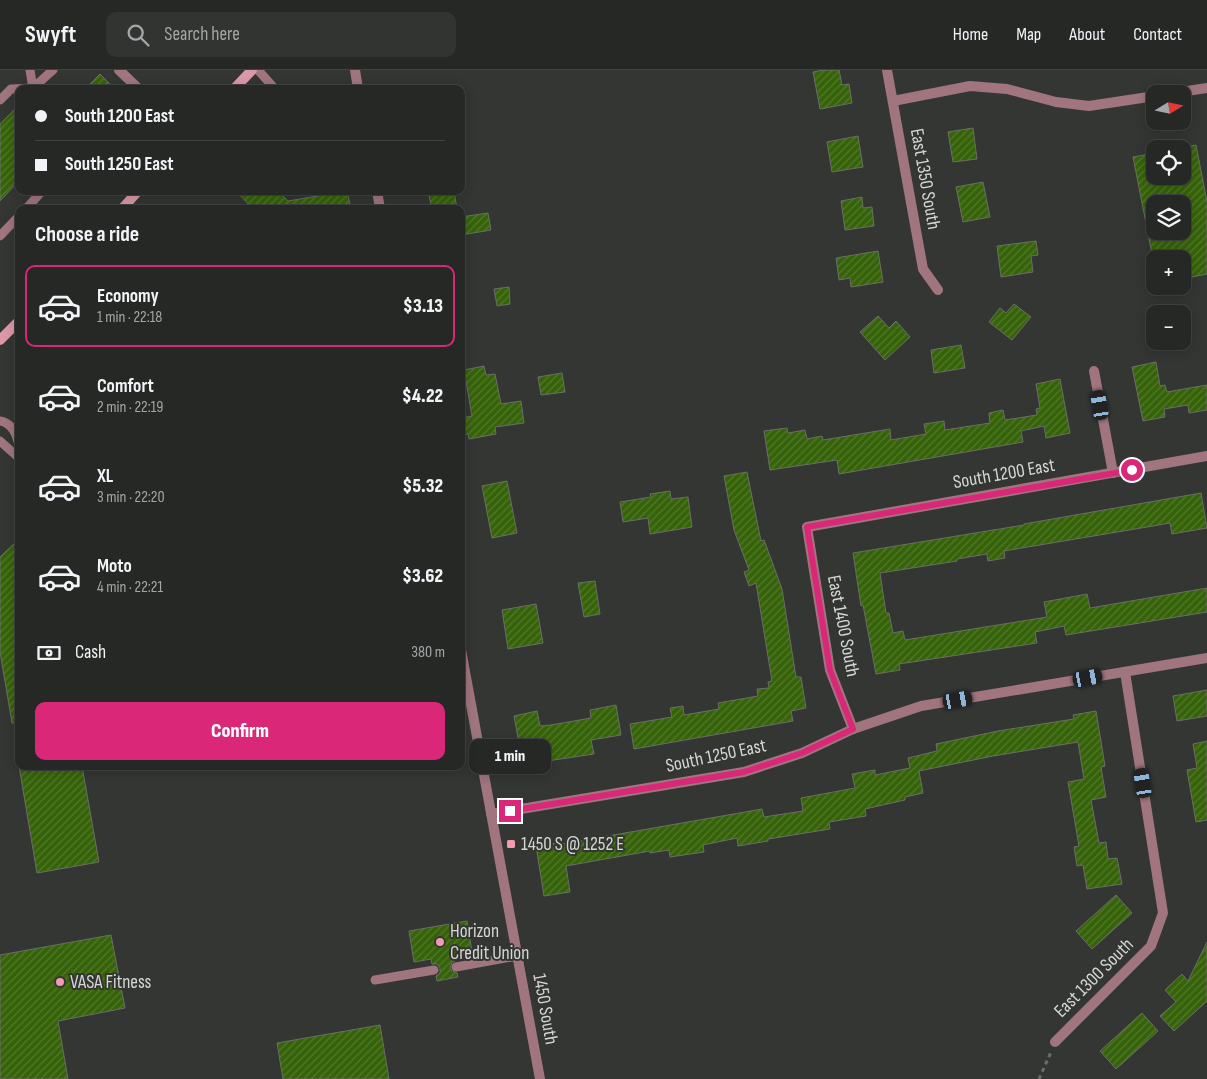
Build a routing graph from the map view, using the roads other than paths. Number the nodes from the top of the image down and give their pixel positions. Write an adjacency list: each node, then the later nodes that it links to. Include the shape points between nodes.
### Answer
1 (30, 70): 8 (lane)
2 (53, 70): 9 (lane)
3 (119, 70): 10 (street)
4 (252, 70): 11 (main road)
5 (258, 70): 12 (lane)
6 (355, 70): 13 (street)
7 (887, 70): 19 (street, East 1350 South)
8 (32, 85)
9 (36, 85)
10 (135, 85)
11 (238, 85)
12 (271, 85)
13 (357, 85)
14 (1207, 88): 16 (street)
15 (15, 89): 18 (lane)
16 (1191, 90)
17 (1146, 97): 19 (street, via 1089,106 1056,102 1007,89 970,86)
18 (0, 100)
19 (893, 101): 24 (street, East 1350 South, via 923,269)
20 (38, 195): 21 (lane)
21 (30, 205)
22 (15, 220): 23 (lane)
23 (0, 236)
24 (938, 290)
25 (15, 324): 26 (main road)
26 (0, 340)
27 (1094, 371): 33 (street)
28 (0, 421): 29 (lane, via 6,422)
29 (15, 432)
30 (0, 441): 31 (lane)
31 (15, 454)
32 (1207, 456): 33 (street, South 1200 East)
33 (1113, 473): 34 (street, South 1200 East)
34 (807, 527): 38 (street, East 1400 South, via 830,670)
35 (1207, 658): 37 (street, South 1250 East)
36 (465, 672): 39 (street, 1450 South)
37 (1125, 672): 38 (street, South 1250 East, via 921,706); 44 (street, East 1300 South, via 1163,913 1151,946)
38 (853, 729): 39 (street, South 1250 East, via 802,753 744,772)
39 (491, 814): 40 (street, 1450 South)
40 (517, 956): 41 (lane); 45 (street, 1450 South)
41 (456, 966)
42 (434, 970): 43 (lane)
43 (375, 980)
44 (1055, 1042)
45 (540, 1079)

